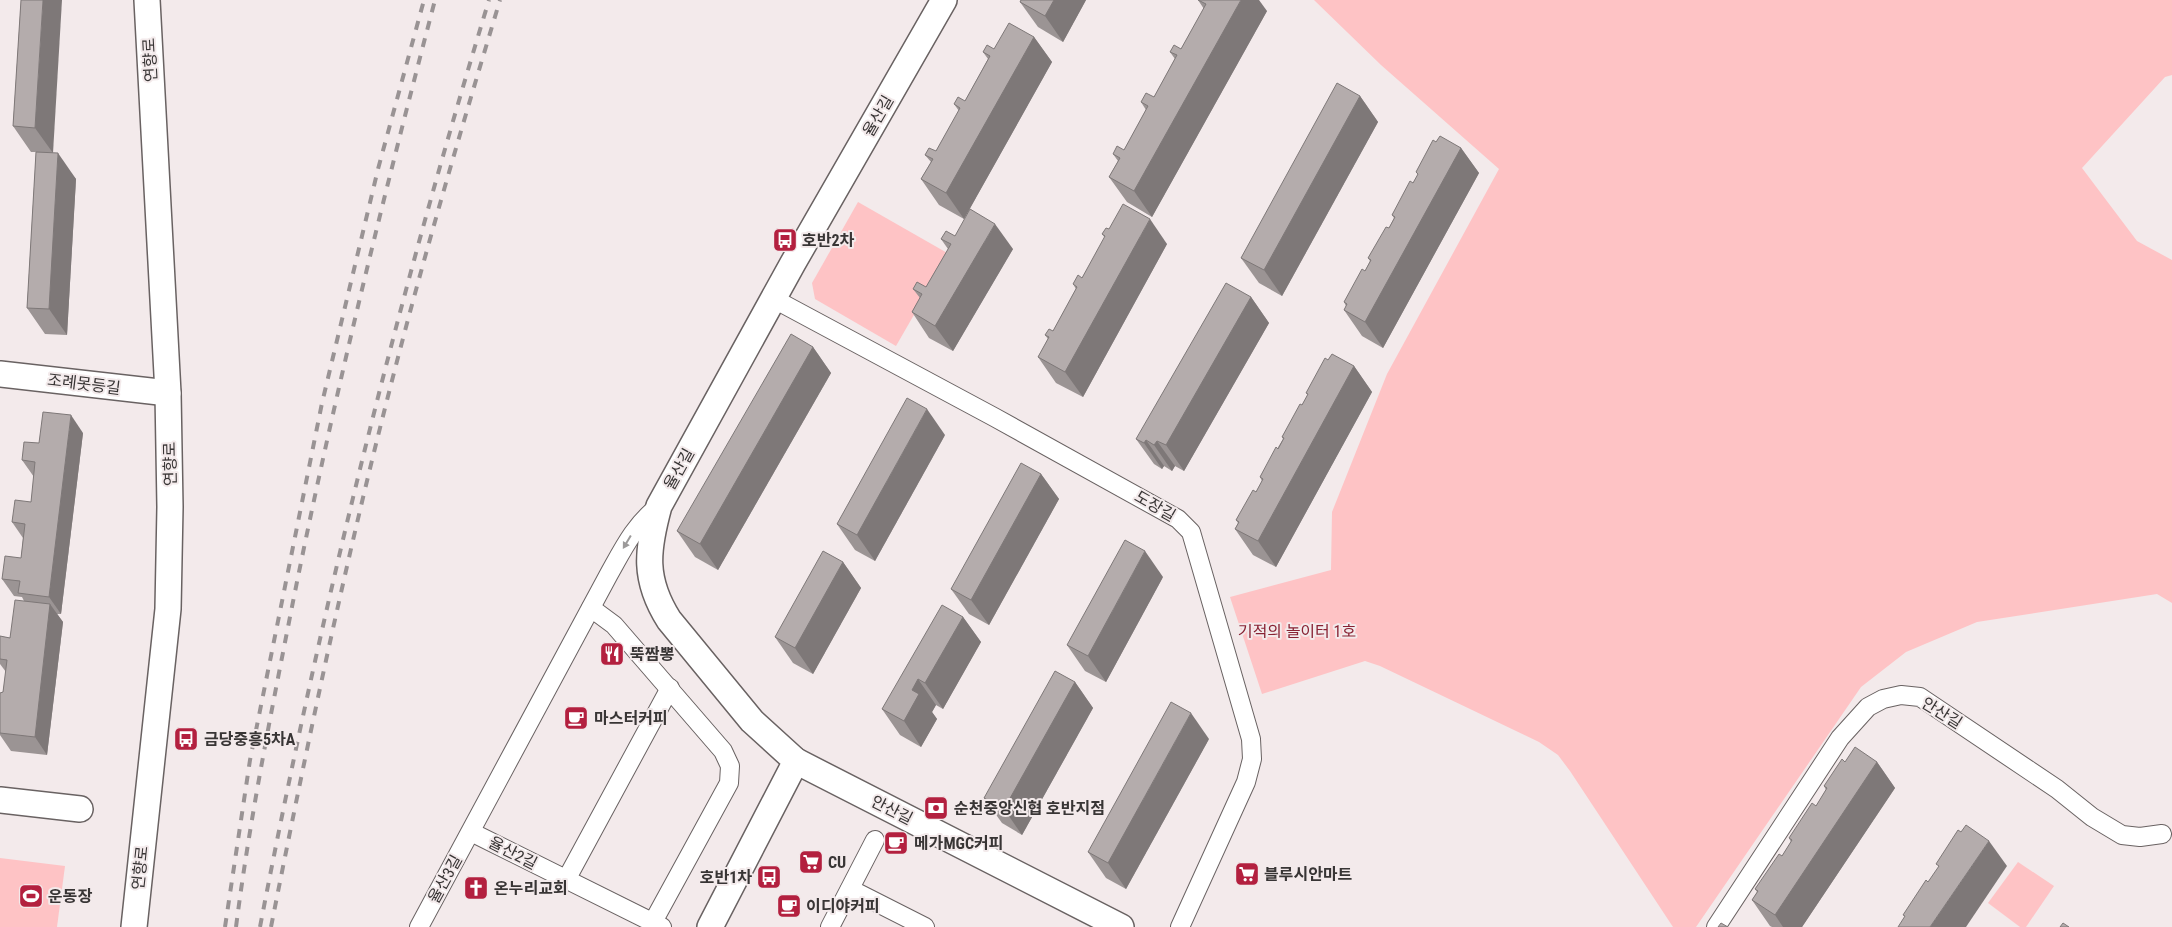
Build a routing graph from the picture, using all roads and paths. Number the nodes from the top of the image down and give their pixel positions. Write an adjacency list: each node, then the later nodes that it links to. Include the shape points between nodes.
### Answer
1 (147, 0): 5 (street, 연향로)
2 (944, 0): 3 (street, 율산길)
3 (774, 299): 6 (street, 율산길); 24 (street, 도장길, via 1162,510 1191,532 1251,739 1252,759 1233,815)
4 (0, 374): 5 (street, 조례못등길)
5 (168, 394): 18 (street, 연향로, via 168,610)
6 (658, 506): 7 (street, 율산3길, one-way to 7, via 636,528); 9 (street, 율산길, via 649,550 650,572 659,603 669,620 752,721)
7 (592, 608): 8 (street, via 614,624); 12 (street, 율산3길)
8 (670, 688): 15 (street); 17 (street, via 723,751 730,766 729,783)
9 (796, 762): 20 (street); 23 (street, 안산길)
10 (0, 800): 11 (street)
11 (80, 809)
12 (471, 832): 15 (street, 율산2길); 19 (street, 율산3길)
13 (2162, 834): 25 (street, 안산길, via 2122,835 1920,697 1892,697 1868,707 1840,738)
14 (875, 840): 16 (street)
15 (566, 880): 17 (street, 율산2길)
16 (850, 889): 21 (street); 22 (street)
17 (657, 925)
18 (134, 927)
19 (419, 927)
20 (710, 927)
21 (830, 927)
22 (925, 927)
23 (1121, 927)
24 (1180, 927)
25 (1716, 927)

